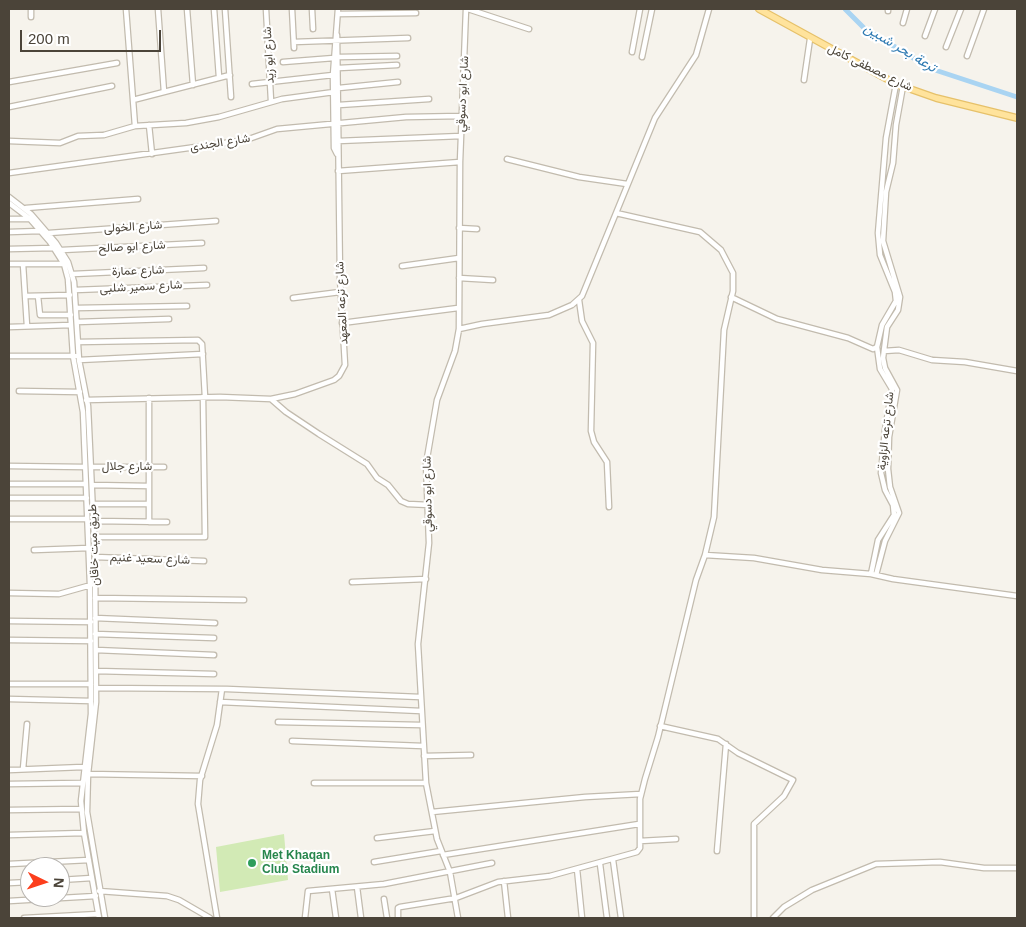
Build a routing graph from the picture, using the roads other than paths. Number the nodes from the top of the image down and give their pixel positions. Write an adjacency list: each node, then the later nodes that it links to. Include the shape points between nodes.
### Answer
1 (31, 9): 21 (street)
2 (126, 9): 59 (street)
3 (158, 9): 55 (street)
4 (187, 9): 51 (street)
5 (214, 9): 43 (street)
6 (225, 9): 41 (street)
7 (266, 9): 47 (street, شارع ابو زيد)
8 (292, 9): 29 (street)
9 (312, 9): 23 (street)
10 (467, 9): 24 (street); 63 (street, شارع ابو دسوقي)
11 (640, 9): 32 (street)
12 (652, 9): 35 (street)
13 (709, 9): 77 (street, via 693,62 675,84 655,118)
14 (759, 9): 28 (main road, شارع مصطفى كامل)
15 (907, 9): 22 (street)
16 (935, 9): 25 (street)
17 (961, 9): 30 (street)
18 (984, 9): 34 (street)
19 (338, 11): 20 (street); 26 (street, شارع ترعه المعهد)
20 (416, 13)
21 (31, 17)
22 (903, 23)
23 (313, 29)
24 (529, 30)
25 (925, 36)
26 (337, 37): 27 (street); 29 (street); 36 (street, شارع ترعه المعهد)
27 (408, 38)
28 (810, 39): 44 (street); 50 (main road, شارع مصطفى كامل)
29 (294, 42): 31 (street)
30 (946, 47)
31 (294, 48)
32 (632, 52)
33 (398, 56): 36 (street)
34 (967, 56)
35 (642, 57)
36 (336, 58): 37 (street); 40 (street, شارع ترعه المعهد); 42 (street, شارع ترعه المعهد)
37 (283, 62)
38 (117, 63): 46 (street)
39 (397, 65): 40 (street)
40 (339, 68): 45 (street, شارع ترعه المعهد)
41 (230, 75): 43 (street); 57 (street)
42 (334, 75): 45 (street, شارع ترعه المعهد); 47 (street)
43 (219, 77): 51 (street)
44 (804, 80)
45 (336, 81): 54 (street, شارع ترعه المعهد); 56 (street, شارع ترعه المعهد)
46 (9, 82)
47 (270, 82): 49 (street); 60 (street, شارع ابو زيد)
48 (398, 82): 54 (street)
49 (252, 84)
50 (896, 84): 53 (main road, شارع مصطفى كامل); 125 (street, شارع ترعه الزاوية, via 886,138 878,233 880,255 896,301 882,325)
51 (193, 85): 55 (street)
52 (112, 86): 62 (street)
53 (903, 86): 64 (main road, شارع مصطفى كامل, via 936,98); 126 (street, شارع ترعه الزاوية, via 894,163 886,192 883,241 900,302 887,327)
54 (339, 88): 61 (street, شارع ترعه المعهد)
55 (164, 92): 59 (street)
56 (334, 92): 60 (street); 65 (street, شارع ترعه المعهد)
57 (231, 97)
58 (429, 99): 61 (street)
59 (133, 100): 67 (street)
60 (271, 101): 66 (street, via 196,121)
61 (339, 105): 65 (street, شارع ترعه المعهد)
62 (9, 107)
63 (462, 116): 65 (street, شارع الجندى); 68 (street, شارع ابو دسوقي)
64 (1017, 118)
65 (336, 122): 70 (street, شارع ترعه المعهد); 71 (street, شارع الجندى, via 277,129 246,140); 72 (street, شارع ترعه المعهد, via 334,148)
66 (149, 125): 67 (street); 71 (street)
67 (135, 126): 69 (street, via 104,135 78,136 60,144)
68 (461, 136): 70 (street); 74 (street, شارع ابو دسوقي)
69 (9, 140)
70 (338, 142): 72 (street, شارع ترعه المعهد)
71 (152, 154): 76 (street, شارع الجندى)
72 (337, 156): 75 (street, شارع ترعه المعهد)
73 (507, 160): 77 (street, via 579,177)
74 (460, 162): 75 (street); 86 (street, شارع ابو دسوقي)
75 (338, 171): 106 (street, شارع ترعه المعهد)
76 (9, 174)
77 (627, 184): 82 (street)
78 (9, 196): 81 (street, طريق ميت خاقان)
79 (138, 199): 81 (street)
80 (9, 203): 84 (street, طريق ميت خاقان)
81 (26, 208): 90 (street, طريق ميت خاقان)
82 (616, 213): 110 (street, via 687,228 710,239 721,250 733,273); 112 (street)
83 (9, 219): 84 (street)
84 (30, 219): 88 (street, طريق ميت خاقان)
85 (216, 221): 90 (street, شارع الخولى)
86 (459, 228): 87 (street); 95 (street, شارع ابو دسوقي)
87 (477, 229)
88 (40, 231): 89 (street); 93 (street, طريق ميت خاقان)
89 (9, 232)
90 (49, 233): 94 (street, طريق ميت خاقان)
91 (202, 243): 94 (street, شارع ابو صالح)
92 (9, 248): 93 (street)
93 (54, 248): 98 (street, طريق ميت خاقان)
94 (62, 250): 101 (street, طريق ميت خاقان)
95 (459, 258): 99 (street); 102 (street, شارع ابو دسوقي)
96 (9, 264): 97 (street)
97 (23, 264): 98 (street); 108 (street)
98 (64, 264): 107 (street, طريق ميت خاقان)
99 (402, 266)
100 (204, 268): 101 (street, شارع عمارة)
101 (72, 274): 105 (street, طريق ميت خاقان)
102 (459, 278): 103 (street); 115 (street, شارع ابو دسوقي)
103 (493, 280)
104 (207, 284): 105 (street, شارع سمير شلبى)
105 (75, 290): 114 (street, طريق ميت خاقان)
106 (340, 292): 111 (street); 119 (street, شارع ترعه المعهد)
107 (70, 295): 109 (street); 116 (street, طريق ميت خاقان)
108 (25, 296): 109 (street); 121 (street)
109 (38, 296): 116 (street, via 40,316)
110 (731, 297): 125 (street, via 777,319 848,338 873,349); 159 (street, via 724,330 714,517)
111 (293, 298)
112 (579, 300): 123 (street, via 549,315); 150 (street, via 582,321 592,343 592,431 594,442 607,462)
113 (187, 306): 114 (street)
114 (76, 308): 118 (street, طريق ميت خاقان)
115 (458, 308): 119 (street); 123 (street, شارع ابو دسوقي)
116 (71, 315): 120 (street, طريق ميت خاقان)
117 (169, 319): 118 (street)
118 (77, 322): 124 (street, طريق ميت خاقان)
119 (342, 323): 135 (street, شارع ترعه المعهد, via 345,365 339,376 295,394)
120 (72, 325): 121 (street); 129 (street, طريق ميت خاقان)
121 (27, 326): 122 (street)
122 (9, 327)
123 (458, 329): 149 (street, شارع ابو دسوقي, via 455,351 432,423 426,464)
124 (78, 342): 127 (street, via 196,339 202,344); 129 (street, طريق ميت خاقان)
125 (877, 347): 162 (street, شارع ترعه الزاوية, via 880,369 892,389 881,473 884,490 894,510 892,520 878,540)
126 (884, 351): 130 (street, via 899,350 937,361); 162 (street, شارع ترعه الزاوية, via 884,364 896,390 888,460 890,487 900,513)
127 (203, 354): 129 (street); 133 (street)
128 (9, 356): 129 (street)
129 (77, 357): 132 (street, طريق ميت خاقان); 136 (street, طريق ميت خاقان)
130 (1017, 371)
131 (19, 391): 132 (street)
132 (80, 392): 136 (street, طريق ميت خاقان)
133 (204, 397): 134 (street, شارع ترعه المعهد); 135 (street, شارع ترعه المعهد); 156 (street, via 205,536 201,539)
134 (150, 398): 136 (street, شارع ترعه المعهد); 139 (street)
135 (271, 399): 149 (street, via 318,434 367,464 401,501)
136 (84, 400): 138 (street, طريق ميت خاقان)
137 (9, 466): 138 (street, شارع جلال)
138 (88, 467): 139 (street, شارع جلال); 142 (street, طريق ميت خاقان); 143 (street, طريق ميت خاقان)
139 (149, 467): 140 (street, شارع جلال); 144 (street)
140 (164, 467)
141 (9, 484): 142 (street)
142 (86, 484): 146 (street, طريق ميت خاقان)
143 (92, 485): 144 (street); 147 (street, طريق ميت خاقان)
144 (149, 486): 148 (street)
145 (9, 498): 146 (street)
146 (86, 498): 152 (street, طريق ميت خاقان)
147 (93, 504): 148 (street); 153 (street, طريق ميت خاقان)
148 (149, 504): 154 (street)
149 (429, 505): 163 (street, شارع ابو دسوقي)
150 (609, 508)
151 (9, 519): 152 (street)
152 (87, 519): 157 (street, طريق ميت خاقان)
153 (94, 521): 154 (street); 156 (street, طريق ميت خاقان)
154 (149, 522): 155 (street)
155 (166, 522)
156 (94, 537): 160 (street, طريق ميت خاقان)
157 (89, 548): 158 (street); 165 (street, طريق ميت خاقان)
158 (34, 550)
159 (705, 554): 162 (street); 193 (street)
160 (95, 557): 161 (street, شارع سعيد غنيم); 165 (street, طريق ميت خاقان)
161 (204, 561)
162 (873, 574): 167 (street)
163 (426, 580): 164 (street); 185 (street, شارع ابو دسوقي, via 418,644)
164 (352, 582)
165 (93, 585): 166 (street, via 59,594); 168 (street, طريق ميت خاقان); 170 (street, طريق ميت خاقان)
166 (9, 593)
167 (1017, 596)
168 (95, 598): 169 (street); 170 (street, طريق ميت خاقان)
169 (244, 600)
170 (94, 620): 171 (street); 172 (street); 173 (street, طريق ميت خاقان); 176 (street, طريق ميت خاقان)
171 (9, 622)
172 (215, 624)
173 (95, 634): 174 (street); 177 (street, طريق ميت خاقان)
174 (214, 638)
175 (9, 640): 176 (street)
176 (91, 641): 182 (street, طريق ميت خاقان)
177 (96, 650): 178 (street); 179 (street, طريق ميت خاقان)
178 (214, 655)
179 (96, 671): 180 (street); 183 (street, طريق ميت خاقان)
180 (214, 674)
181 (9, 684): 182 (street)
182 (92, 684): 187 (street, طريق ميت خاقان)
183 (96, 688): 184 (street); 202 (street, طريق ميت خاقان)
184 (222, 689): 185 (street); 188 (street)
185 (420, 697): 189 (street, شارع ابو دسوقي)
186 (9, 699): 187 (street)
187 (91, 701): 199 (street, طريق ميت خاقان)
188 (220, 702): 189 (street); 203 (street, via 217,725)
189 (421, 711): 192 (street, شارع ابو دسوقي)
190 (278, 722): 192 (street)
191 (27, 724): 200 (street)
192 (422, 725): 196 (street, شارع ابو دسوقي)
193 (660, 726): 195 (street, via 718,739); 208 (street)
194 (292, 741): 196 (street)
195 (726, 744): 219 (street); 255 (street, via 793,780 784,796 754,824)
196 (423, 746): 198 (street, شارع ابو دسوقي)
197 (471, 755): 198 (street)
198 (424, 756): 206 (street, شارع ابو دسوقي)
199 (83, 767): 200 (street); 204 (street, طريق ميت خاقان)
200 (23, 769): 201 (street)
201 (9, 770)
202 (88, 774): 203 (street); 235 (street, طريق ميت خاقان, via 88,824)
203 (202, 776): 244 (street, via 198,792 199,816)
204 (81, 783): 207 (street); 209 (street, طريق ميت خاقان)
205 (314, 783): 206 (street)
206 (426, 783): 211 (street, شارع ابو دسوقي)
207 (9, 784)
208 (641, 794): 211 (street); 212 (street)
209 (82, 809): 210 (street); 214 (street, طريق ميت خاقان)
210 (9, 810)
211 (432, 812): 213 (street, شارع ابو دسوقي)
212 (639, 824): 218 (street); 220 (street)
213 (435, 831): 216 (street); 220 (street, شارع ابو دسوقي)
214 (84, 833): 215 (street); 221 (street, طريق ميت خاقان)
215 (9, 835)
216 (377, 838)
217 (676, 839): 218 (street)
218 (640, 841): 222 (street, via 637,852)
219 (717, 851)
220 (442, 853): 223 (street); 229 (street, شارع ابو دسوقي)
221 (89, 860): 225 (street); 230 (street, طريق ميت خاقان)
222 (614, 860): 226 (street); 254 (street)
223 (374, 862)
224 (492, 863): 229 (street)
225 (9, 864)
226 (600, 864): 228 (street); 253 (street)
227 (1017, 868): 256 (street, via 984,868 948,862 876,864 812,890 784,907)
228 (577, 869): 232 (street, via 540,878); 252 (street)
229 (450, 872): 233 (street); 237 (street, شارع ابو دسوقي)
230 (92, 878): 231 (street); 236 (street, طريق ميت خاقان)
231 (70, 879)
232 (504, 881): 237 (street, via 481,886); 251 (street)
233 (356, 887): 234 (street); 247 (street)
234 (332, 889): 245 (street, via 306,893); 246 (street)
235 (101, 891): 236 (street); 242 (street, طريق ميت خاقان); 243 (street, via 168,896)
236 (95, 893): 239 (street); 240 (street, طريق ميت خاقان)
237 (456, 898): 249 (street, via 400,907); 250 (street, شارع ابو دسوقي)
238 (384, 899): 248 (street)
239 (9, 901)
240 (99, 916): 241 (street)
241 (24, 918)
242 (105, 918)
243 (210, 918)
244 (217, 918)
245 (305, 918)
246 (336, 918)
247 (361, 918)
248 (387, 918)
249 (398, 918)
250 (458, 918)
251 (508, 918)
252 (582, 918)
253 (607, 918)
254 (621, 918)
255 (754, 918)
256 (773, 918)

